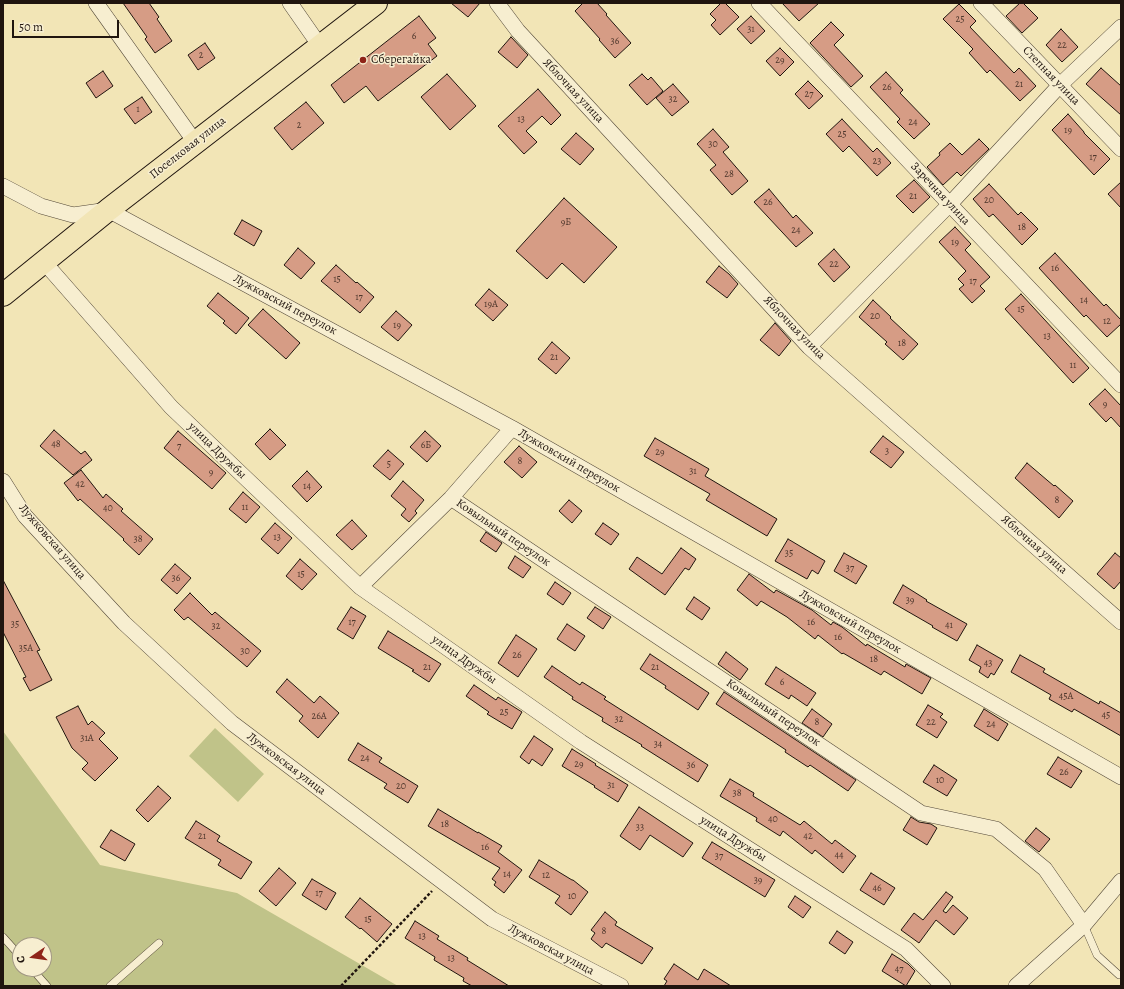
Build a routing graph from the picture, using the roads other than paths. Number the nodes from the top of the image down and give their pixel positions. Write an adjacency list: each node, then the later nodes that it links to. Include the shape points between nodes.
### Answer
1 (96, 3): 10 (street)
2 (290, 3): 8 (street)
3 (376, 3): 8 (highway, Поселковая улица)
4 (497, 3): 17 (street, Яблочная улица, via 518,31)
5 (759, 3): 13 (street, Заречная улица)
6 (981, 3): 9 (street, Степная улица)
7 (1121, 27): 9 (street)
8 (320, 46): 10 (highway, Поселковая улица)
9 (1060, 85): 11 (street, Степная улица); 13 (street)
10 (195, 142): 14 (highway, Поселковая улица)
11 (1121, 149)
12 (3, 186): 14 (street, via 41,206 73,215)
13 (950, 204): 17 (street); 18 (street, Заречная улица)
14 (108, 210): 15 (highway, Поселковая улица); 19 (street, Лужковский переулок)
15 (44, 262): 16 (highway, Поселковая улица); 22 (street, улица Дружбы, via 171,407)
16 (3, 295)
17 (809, 347): 23 (street, Яблочная улица)
18 (1121, 384)
19 (512, 428): 21 (street); 24 (street, Лужковский переулок)
20 (3, 480): 34 (street, Лужковская улица, via 25,516 124,623 232,723 492,919)
21 (451, 498): 22 (street); 26 (street, Ковыльный переулок, via 921,813 996,829 1045,869)
22 (360, 587): 35 (street, улица Дружбы, via 581,742 906,949)
23 (1121, 622)
24 (1121, 777)
25 (1121, 881): 26 (street)
26 (1084, 925): 30 (lane, via 1097,955); 36 (street)
27 (3, 937): 29 (lane)
28 (159, 943): 33 (lane)
29 (12, 947)
30 (1121, 975)
31 (39, 977): 32 (lane)
32 (47, 986)
33 (110, 986)
34 (621, 986)
35 (943, 986)
36 (1016, 986)

